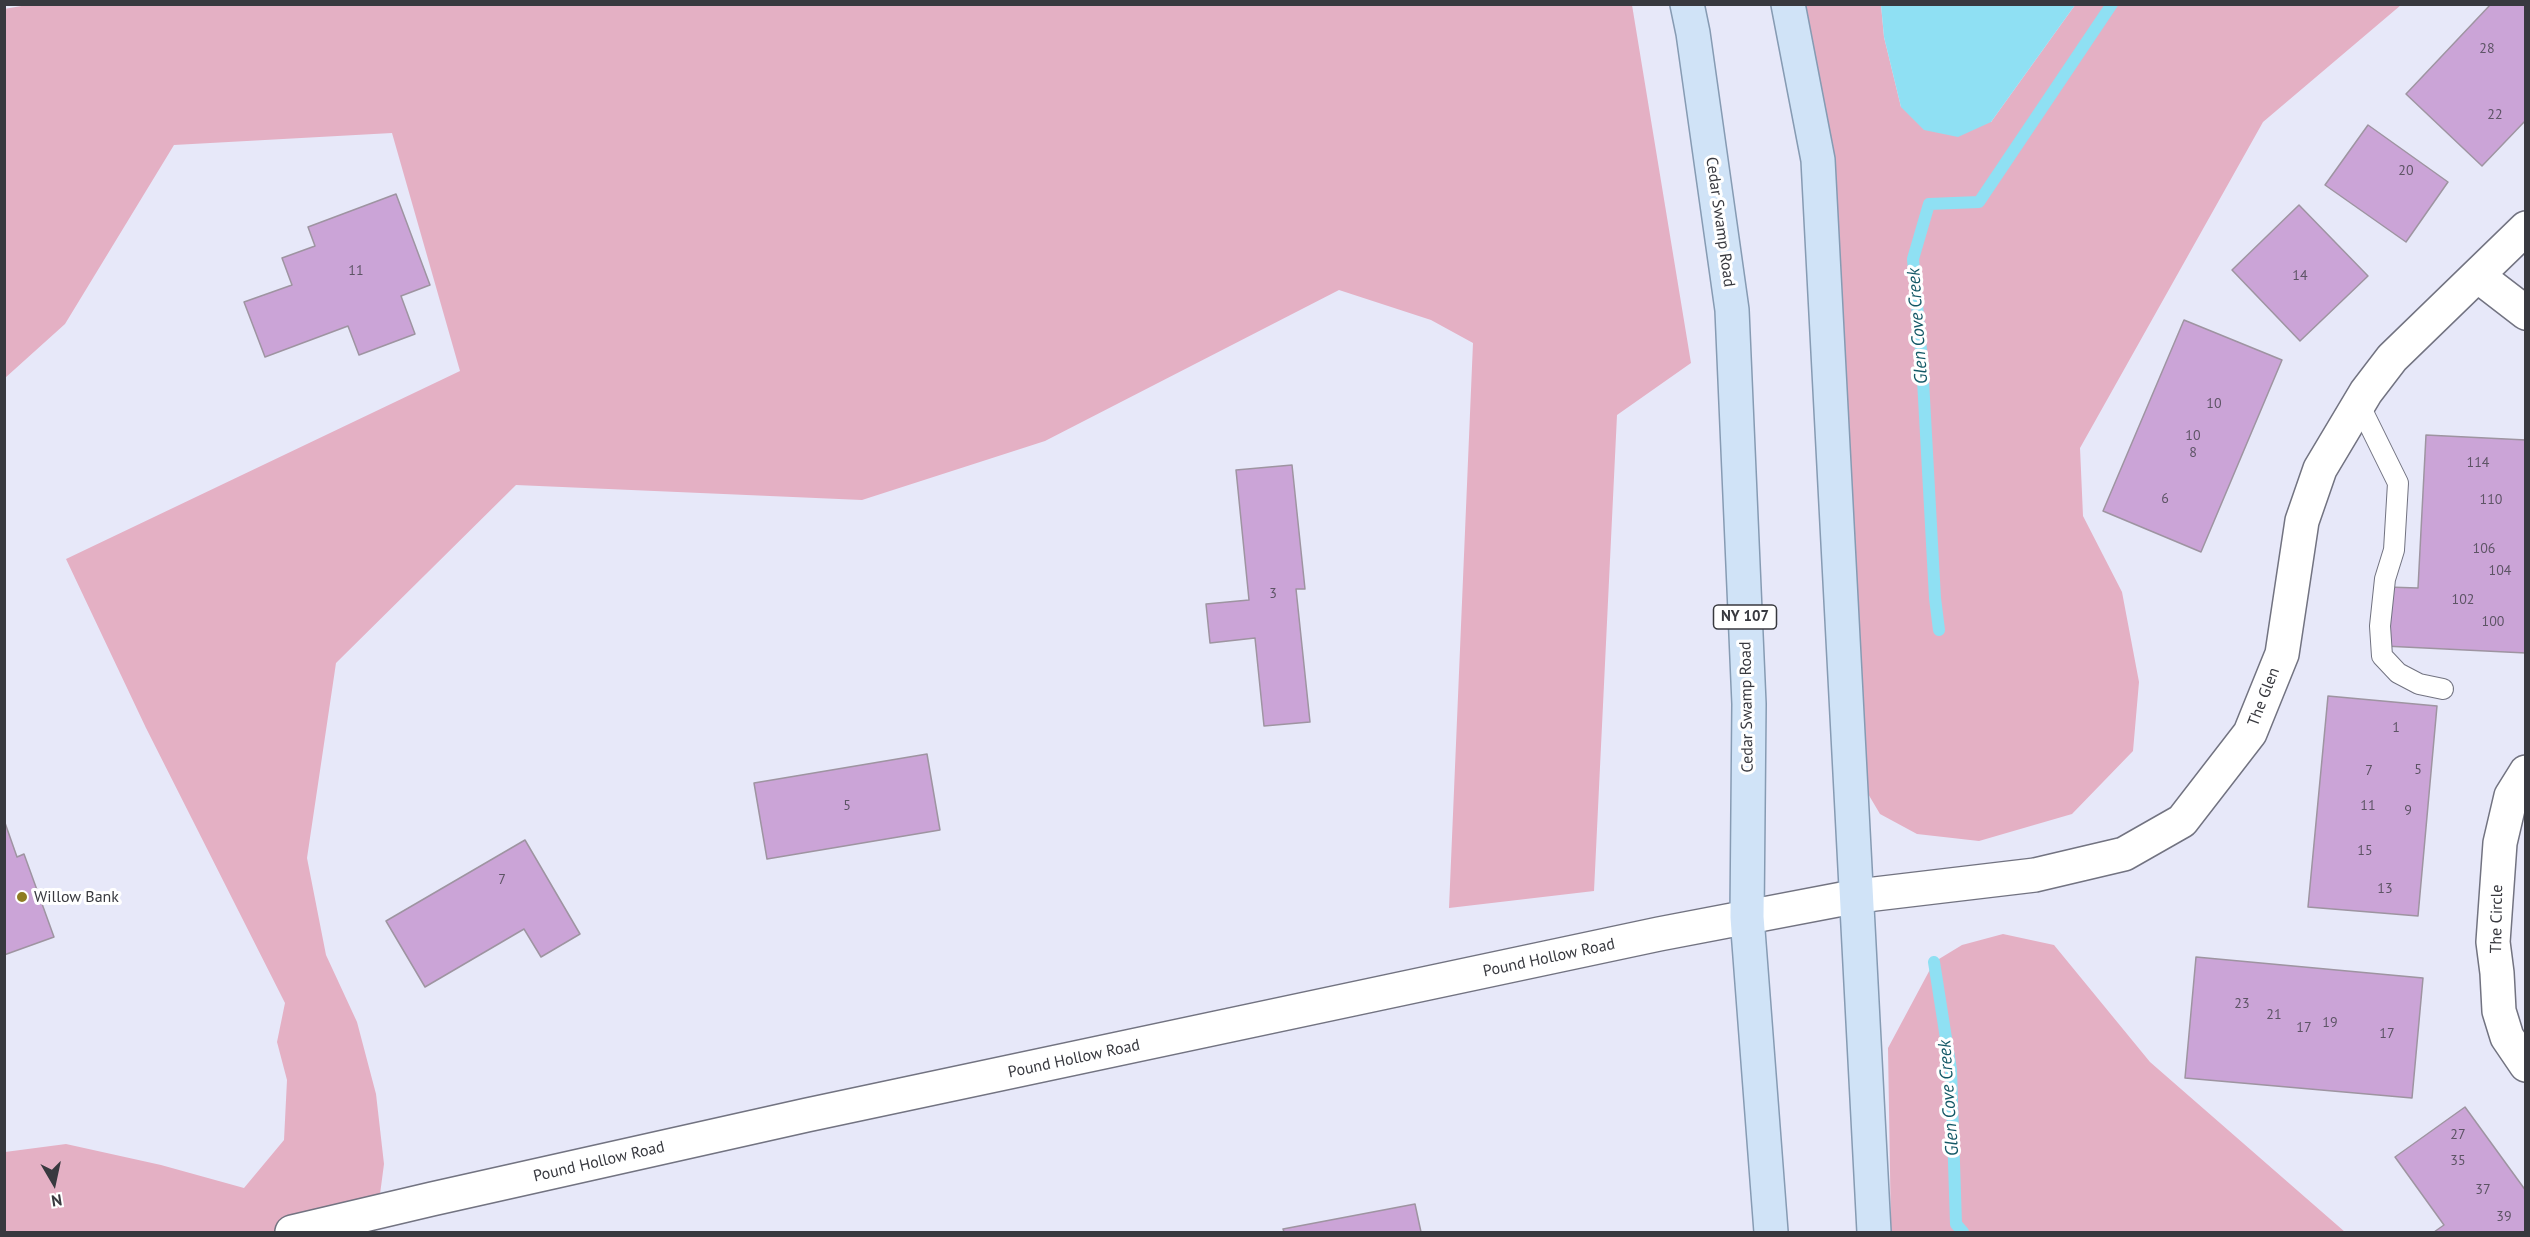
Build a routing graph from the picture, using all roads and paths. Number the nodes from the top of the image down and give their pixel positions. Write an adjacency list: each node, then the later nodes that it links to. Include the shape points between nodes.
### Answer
1 (1686, 4): 10 (main road, Cedar Swamp Road / NY 107, via 1732,310 1749,704)
2 (1788, 4): 9 (main road, via 1818,160)
3 (2526, 228): 4 (street, The Glen)
4 (2478, 276): 5 (street); 6 (street, The Glen, via 2392,358)
5 (2526, 313)
6 (2359, 404): 7 (lane, via 2398,483 2394,550 2385,579 2380,626 2382,656 2398,673); 9 (street, The Glen, via 2320,469 2302,521 2282,654 2250,733 2182,821 2124,854 2035,875)
7 (2443, 690)
8 (2526, 771): 11 (street, The Circle, via 2511,796 2500,843 2493,942 2499,1011 2507,1037)
9 (1858, 896): 10 (street, Pound Hollow Road); 14 (main road)
10 (1747, 917): 12 (street, Pound Hollow Road, via 807,1115); 13 (main road, Cedar Swamp Road / NY 107)
11 (2526, 1065)
12 (292, 1233)
13 (1771, 1233)
14 (1874, 1233)

